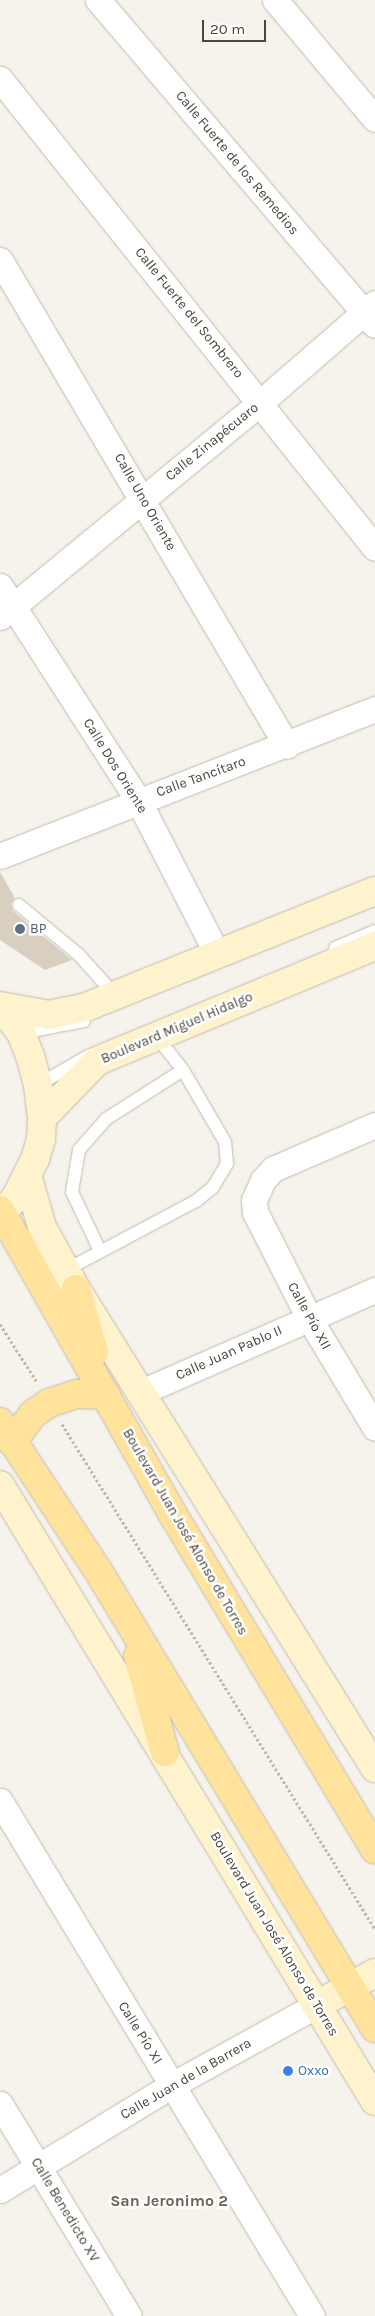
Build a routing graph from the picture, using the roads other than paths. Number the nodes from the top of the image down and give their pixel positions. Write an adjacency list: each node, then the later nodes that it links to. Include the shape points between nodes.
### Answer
1 (98, 0): 6 (street, Calle Fuerte de los Remedios)
2 (275, 0): 4 (street)
3 (0, 79): 7 (street, Calle Fuerte del Sombrero)
4 (375, 119)
5 (0, 260): 8 (street, Calle Uno Oriente)
6 (371, 313): 7 (street, Calle Zinapécuaro)
7 (261, 402): 8 (street, Calle Zinapécuaro); 9 (street, Calle Fuerte del Sombrero)
8 (143, 498): 10 (street, Calle Zinapécuaro); 12 (street, Calle Uno Oriente)
9 (375, 548)
10 (4, 603): 13 (street, Calle Dos Oriente)
11 (375, 709): 12 (street, Calle Tancítaro)
12 (287, 746): 13 (street, Calle Tancítaro)
13 (138, 800): 14 (street, Calle Tancítaro); 20 (street, Calle Dos Oriente)
14 (0, 856)
15 (375, 891): 20 (street)
16 (375, 901): 23 (lane, via 86,1020)
17 (18, 905): 21 (lane, via 79,955)
18 (375, 931): 26 (lane, via 101,1049)
19 (375, 946): 24 (street, Boulevard Miguel Hidalgo)
20 (217, 954): 21 (street)
21 (115, 995): 22 (street, via 86,1007 49,1015)
22 (1, 1007): 23 (street)
23 (21, 1033): 26 (street)
24 (156, 1036): 25 (lane); 27 (street, Boulevard Miguel Hidalgo, via 97,1061)
25 (183, 1070): 31 (lane, via 106,1119 79,1150 72,1192); 31 (lane, via 225,1142 227,1164 213,1188 196,1201)
26 (38, 1085): 27 (street)
27 (42, 1118): 29 (street, via 41,1139)
28 (375, 1125): 34 (street, Calle Pío XII, via 273,1169 263,1180 254,1200 255,1212)
29 (27, 1176): 30 (street); 32 (street, via 38,1218)
30 (1, 1214): 36 (main road, Boulevard Juan José Alonso de Torres)
31 (100, 1251): 32 (lane)
32 (71, 1279): 35 (street); 36 (main road)
33 (375, 1290): 34 (street, Calle Juan Pablo II)
34 (309, 1318): 35 (street, Calle Juan Pablo II); 37 (street, Calle Pío XII)
35 (139, 1393): 42 (street)
36 (106, 1395): 38 (main road, via 77,1394 50,1403); 44 (main road, Boulevard Juan José Alonso de Torres, via 172,1513)
37 (375, 1428)
38 (6, 1432): 40 (main road)
39 (0, 1485): 41 (street, Boulevard Juan José Alonso de Torres)
40 (129, 1623): 41 (main road); 46 (main road)
41 (165, 1752): 47 (street, Boulevard Juan José Alonso de Torres)
42 (375, 1768)
43 (0, 1801): 49 (street, Calle Pío XI)
44 (375, 1850)
45 (375, 1973): 46 (street, Calle Juan de la Barrera)
46 (350, 1987): 47 (street, Calle Juan de la Barrera); 48 (main road)
47 (317, 2005): 49 (street, Calle Juan de la Barrera); 50 (street, Boulevard Juan José Alonso de Torres)
48 (375, 2028)
49 (172, 2084): 52 (street, Calle Juan de la Barrera); 55 (street, Calle Pío XI)
50 (375, 2102)
51 (0, 2104): 52 (street, Calle Benedicto XV)
52 (39, 2167): 53 (street, Calle Juan de la Barrera); 54 (street, Calle Benedicto XV)
53 (0, 2190)
54 (129, 2316)
55 (312, 2316)

